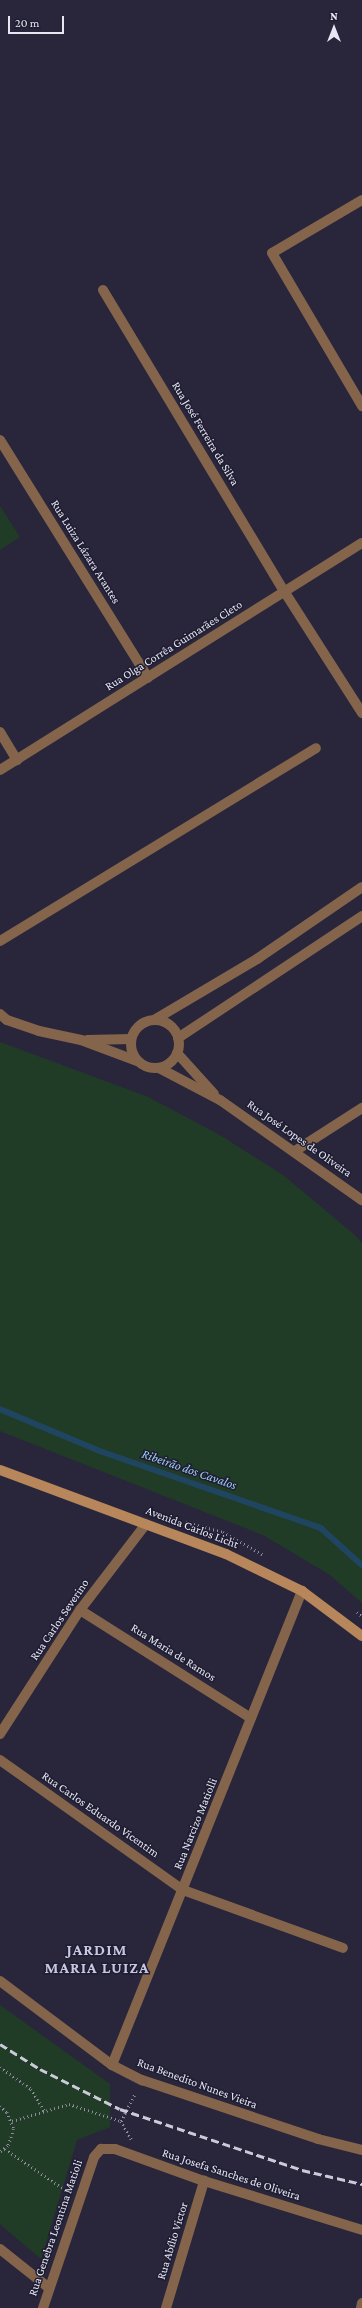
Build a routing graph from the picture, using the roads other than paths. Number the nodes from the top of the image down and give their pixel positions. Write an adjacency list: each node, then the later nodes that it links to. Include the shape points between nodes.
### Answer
1 (362, 200): 3 (street, via 272,253)
2 (103, 290): 6 (street, Rua José Ferreira da Silva)
3 (362, 406)
4 (0, 440): 7 (street, Rua Luiza Lázara Arantes)
5 (362, 543): 6 (street, Rua Olga Corrêa Guimarães Cleto)
6 (284, 591): 7 (street, Rua Olga Corrêa Guimarães Cleto); 8 (street, Rua José Ferreira da Silva)
7 (148, 678): 11 (street, Rua Olga Corrêa Guimarães Cleto)
8 (362, 713)
9 (0, 732): 11 (street)
10 (316, 748): 15 (street)
11 (17, 760): 12 (street, Rua Olga Corrêa Guimarães Cleto)
12 (0, 770)
13 (362, 887): 17 (street, via 256,959)
14 (362, 916): 18 (street)
15 (0, 941)
16 (0, 1014): 20 (street, via 7,1020 39,1031)
17 (154, 1020): 18 (street, via 169,1025); 19 (street, via 140,1026)
18 (178, 1038): 21 (street)
19 (131, 1039): 20 (street); 22 (street, via 133,1054)
20 (81, 1040): 22 (street)
21 (177, 1053): 23 (street, via 167,1065); 24 (street, Rua José Lopes de Oliveira)
22 (137, 1061): 23 (street, via 147,1067)
23 (159, 1068): 24 (street, Rua José Lopes de Oliveira)
24 (220, 1100): 26 (street, Rua José Lopes de Oliveira)
25 (362, 1108): 26 (street)
26 (295, 1150): 27 (street, Rua José Lopes de Oliveira)
27 (362, 1200)
28 (0, 1470): 29 (main road, Avenida Carlos Licht)
29 (146, 1524): 30 (main road, Avenida Carlos Licht, via 226,1554); 31 (street, Rua Carlos Severino)
30 (302, 1592): 32 (main road, Avenida Carlos Licht); 33 (street, Rua Narcizo Matiolli)
31 (80, 1610): 33 (street, Rua Maria de Ramos); 34 (street, Rua Carlos Severino)
32 (362, 1636)
33 (251, 1718): 36 (street, Rua Narcizo Matiolli)
34 (0, 1734)
35 (0, 1760): 36 (street, Rua Carlos Eduardo Vicentim)
36 (183, 1890): 37 (street, Rua Carlos Eduardo Vicentim); 39 (street, Rua Narcizo Matiolli)
37 (344, 1948)
38 (0, 1981): 39 (street, Rua Benedito Nunes Vieira)
39 (112, 2065): 40 (street, Rua Benedito Nunes Vieira, via 142,2080 318,2139)
40 (362, 2150)
41 (94, 2157): 42 (street, Rua Josefa Sanches de Oliveira, via 101,2149 115,2149); 45 (street, Rua Genebra Leontina Matioli)
42 (204, 2181): 43 (street, Rua Josefa Sanches de Oliveira); 48 (street, Rua Abílio Victor)
43 (362, 2230)
44 (0, 2249): 45 (street)
45 (49, 2288): 47 (street, Rua Genebra Leontina Matioli)
46 (362, 2303): 49 (street)
47 (43, 2308)
48 (166, 2308)
49 (361, 2308)

